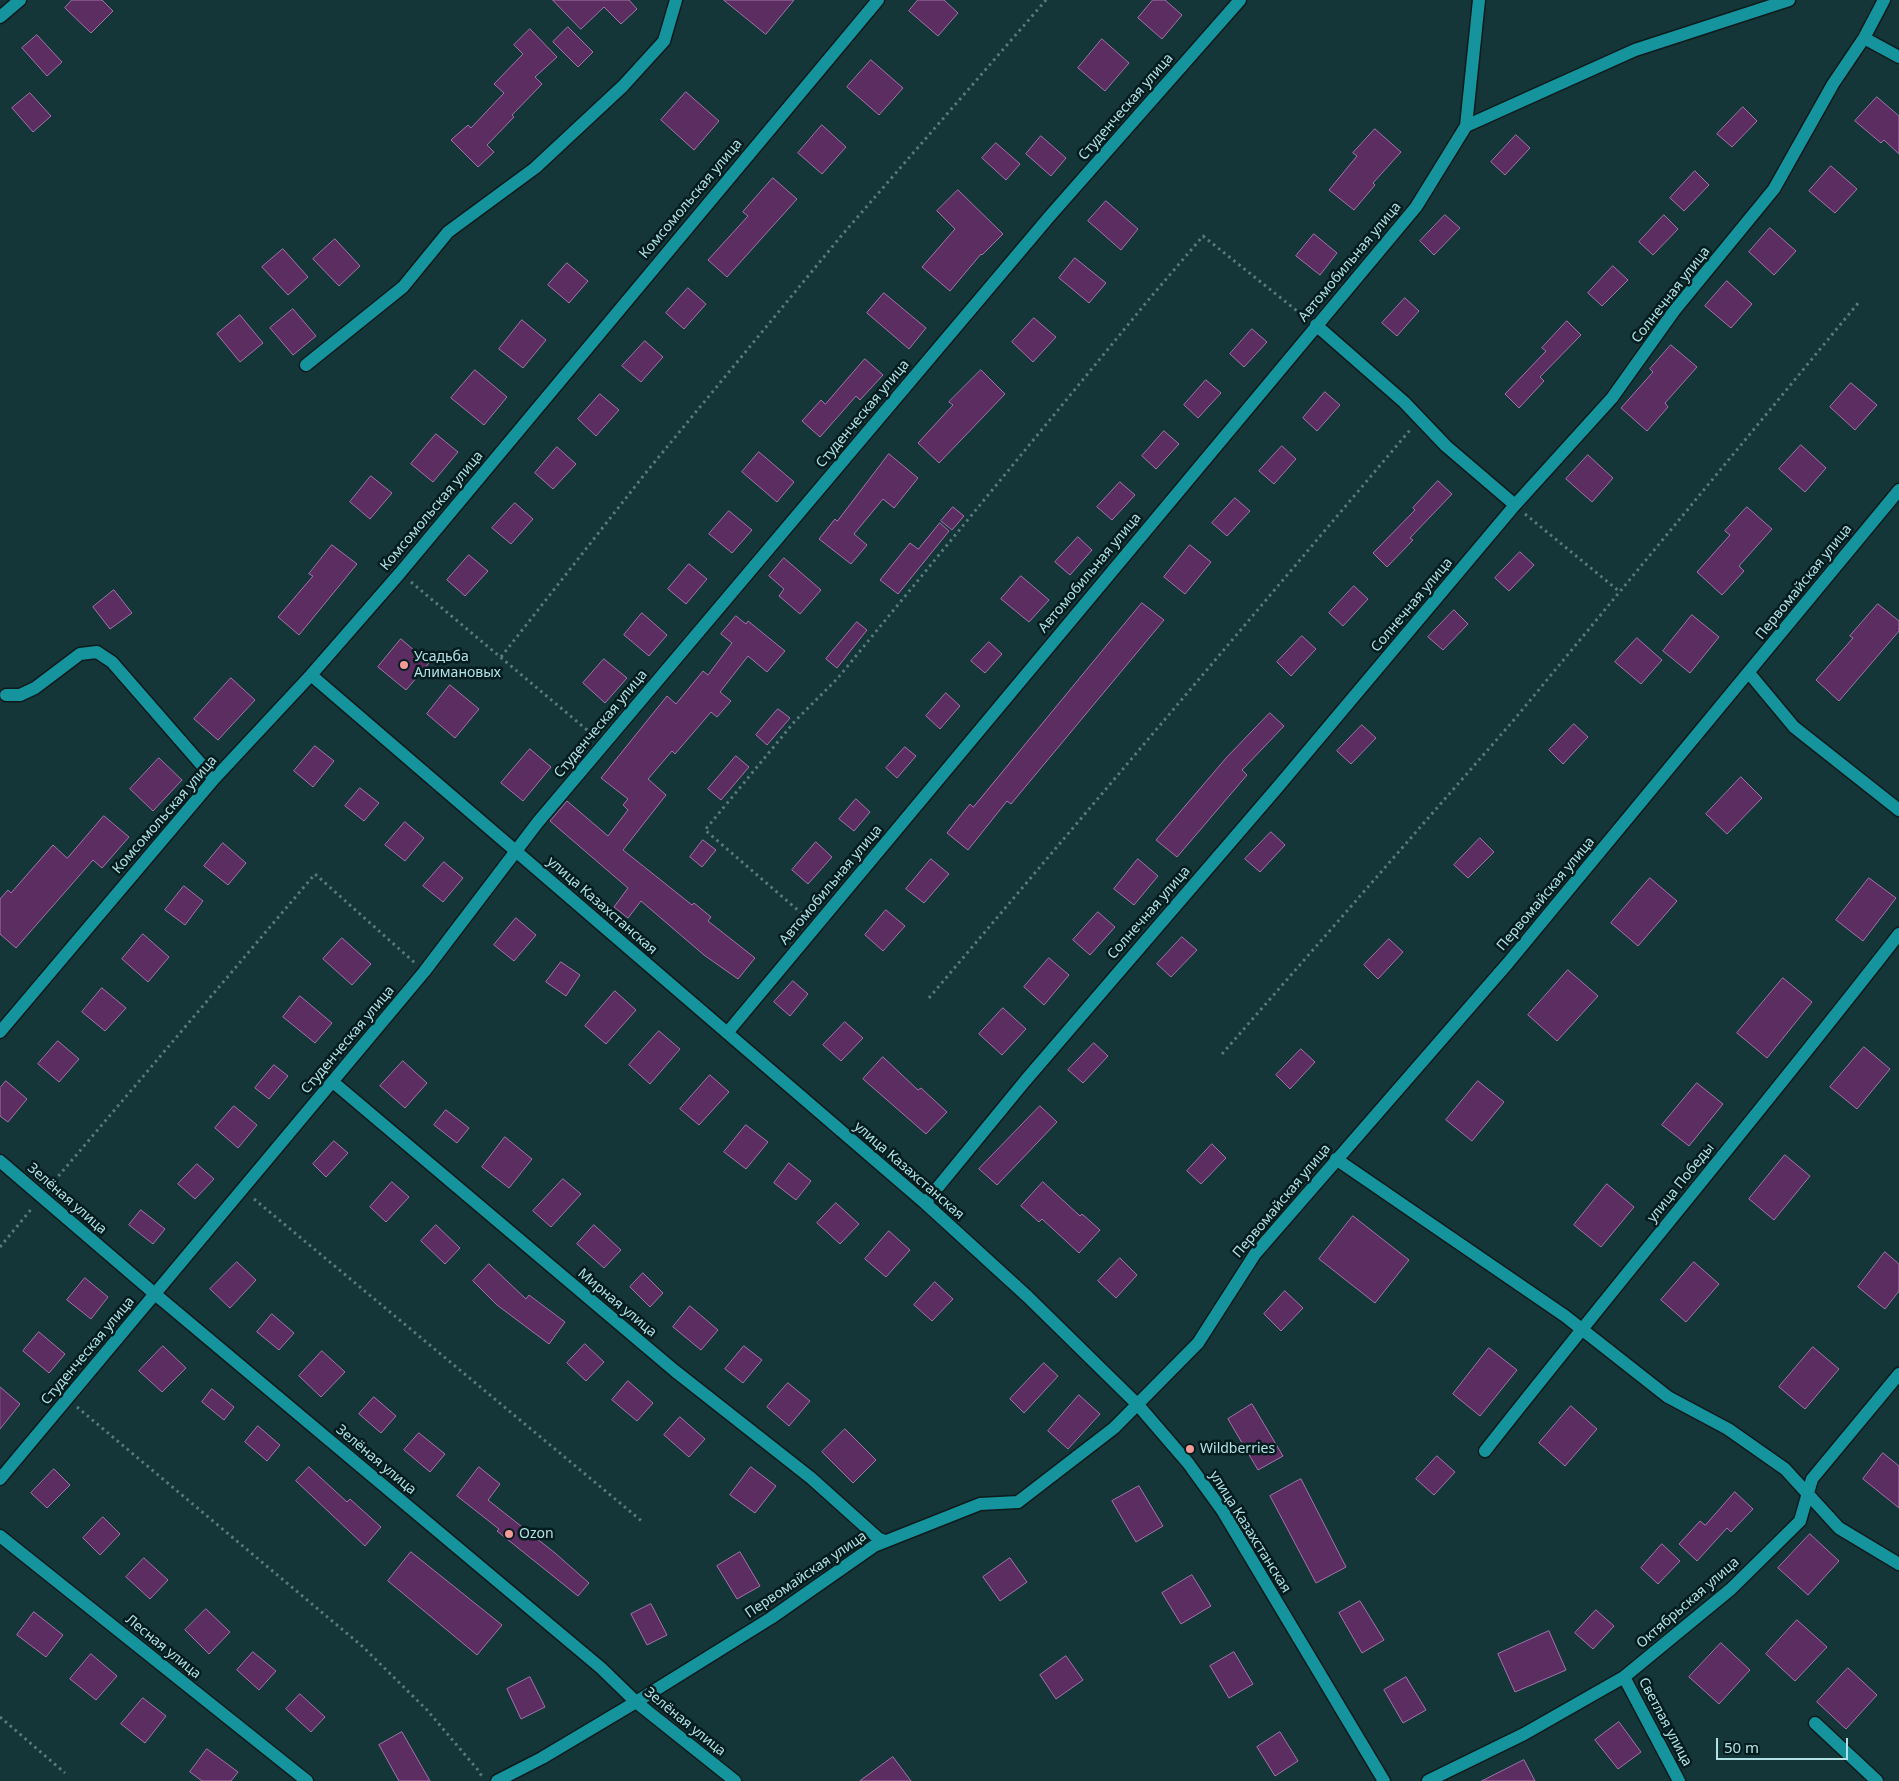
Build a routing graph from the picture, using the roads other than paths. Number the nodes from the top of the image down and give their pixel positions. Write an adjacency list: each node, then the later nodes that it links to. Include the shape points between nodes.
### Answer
1 (20, 0): 8 (street)
2 (676, 0): 13 (street, via 664,41 623,86 535,168 448,232 403,287)
3 (878, 0): 17 (street, Комсомольская улица, via 400,573)
4 (1240, 0): 21 (street, Студенческая улица, via 1050,217)
5 (1479, 0): 11 (street)
6 (1789, 0): 11 (street, via 1636,50)
7 (1884, 0): 9 (street, Солнечная улица)
8 (0, 17)
9 (1864, 38): 10 (street); 15 (street, Солнечная улица, via 1833,84 1774,189 1674,312 1612,398)
10 (1899, 57)
11 (1466, 126): 12 (street, Автомобильная улица, via 1416,207)
12 (1316, 325): 15 (street, via 1404,402 1446,446); 24 (street, Автомобильная улица)
13 (306, 365)
14 (1899, 490): 16 (street, Первомайская улица)
15 (1515, 505): 28 (street, Солнечная улица)
16 (1749, 673): 20 (street, via 1794,727); 26 (street, Первомайская улица, via 1508,963)
17 (310, 675): 19 (street, Комсомольская улица); 21 (street, улица Казахстанская)
18 (2, 695): 19 (street, via 20,695 80,654 98,652 112,662)
19 (214, 779): 23 (street, Комсомольская улица)
20 (1899, 810)
21 (516, 852): 24 (street, улица Казахстанская); 25 (street, Студенческая улица, via 424,972)
22 (1899, 934): 30 (street, улица Победы, via 1785,1081)
23 (0, 1032)
24 (727, 1034): 28 (street, улица Казахстанская)
25 (333, 1082): 29 (street, Студенческая улица); 37 (street, Мирная улица, via 675,1370)
26 (1336, 1159): 30 (street, via 1463,1244); 32 (street, Первомайская улица, via 1254,1254 1198,1343)
27 (0, 1161): 29 (street, Зелёная улица)
28 (925, 1203): 32 (street, улица Казахстанская, via 1028,1297)
29 (155, 1294): 34 (street, Студенческая улица); 40 (street, Зелёная улица, via 601,1668)
30 (1581, 1329): 33 (street, улица Победы); 35 (street, via 1668,1397 1728,1429 1785,1469)
31 (1899, 1374): 35 (street, Октябрьская улица, via 1812,1479)
32 (1138, 1405): 37 (street, Первомайская улица, via 1114,1428 1018,1502 980,1504); 45 (street, улица Казахстанская, via 1188,1463 1222,1510)
33 (1486, 1451)
34 (0, 1479)
35 (1808, 1492): 38 (street, via 1839,1528); 39 (street, Октябрьская улица, via 1800,1521 1731,1589)
36 (0, 1536): 42 (street, Лесная улица)
37 (885, 1541): 40 (street, Первомайская улица, via 771,1618)
38 (1899, 1564)
39 (1624, 1677): 46 (street, Октябрьская улица, via 1524,1734); 47 (street, Светлая улица)
40 (636, 1702): 43 (street, Первомайская улица); 44 (street, Зелёная улица)
41 (1815, 1724): 48 (street)
42 (307, 1781)
43 (497, 1781)
44 (735, 1781)
45 (1384, 1781)
46 (1428, 1781)
47 (1679, 1781)
48 (1876, 1781)

